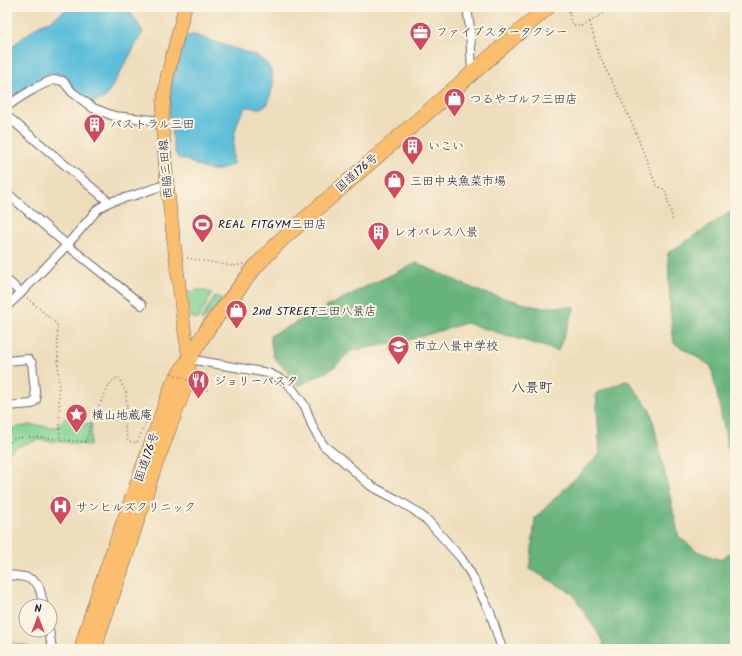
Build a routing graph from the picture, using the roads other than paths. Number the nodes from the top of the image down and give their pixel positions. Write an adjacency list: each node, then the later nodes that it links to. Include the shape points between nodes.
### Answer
1 (185, 7): 7 (main road, 西脇三田線, via 167,77)
2 (467, 7): 4 (street)
3 (548, 7): 4 (highway, 国道176号)
4 (472, 73): 14 (highway, 国道176号, via 280,241 256,266)
5 (7, 107): 7 (street, via 48,82 56,80 63,81 72,92 93,108 106,113)
6 (7, 116): 10 (street)
7 (162, 120): 8 (main road, 西脇三田線)
8 (167, 184): 10 (street); 17 (main road, 西脇三田線)
9 (7, 193): 11 (street)
10 (109, 202): 11 (street, via 98,209)
11 (67, 245): 13 (street); 15 (street)
12 (7, 280): 13 (street)
13 (22, 293): 16 (street)
14 (229, 302): 17 (main road, via 200,331 196,333); 18 (highway, 国道176号, via 208,328)
15 (142, 305)
16 (7, 306)
17 (185, 330): 18 (main road, 西脇三田線); 20 (main road, 西脇三田線, via 180,356)
18 (189, 359): 20 (highway, 国道176号); 29 (highway, 国道176号, via 184,388 152,473); 30 (street, via 268,374 287,382 305,406 313,428 324,446 371,486 428,520 461,558 490,612)
19 (7, 361): 21 (street, via 28,359 32,363 36,400 32,404)
20 (170, 378): 28 (highway, 国道176号)
21 (7, 406)
22 (7, 575): 23 (street, via 35,582)
23 (42, 598)
24 (51, 638): 27 (street)
25 (7, 647): 26 (main road)
26 (29, 649)
27 (52, 649)
28 (82, 649)
29 (95, 649)
30 (502, 649)

